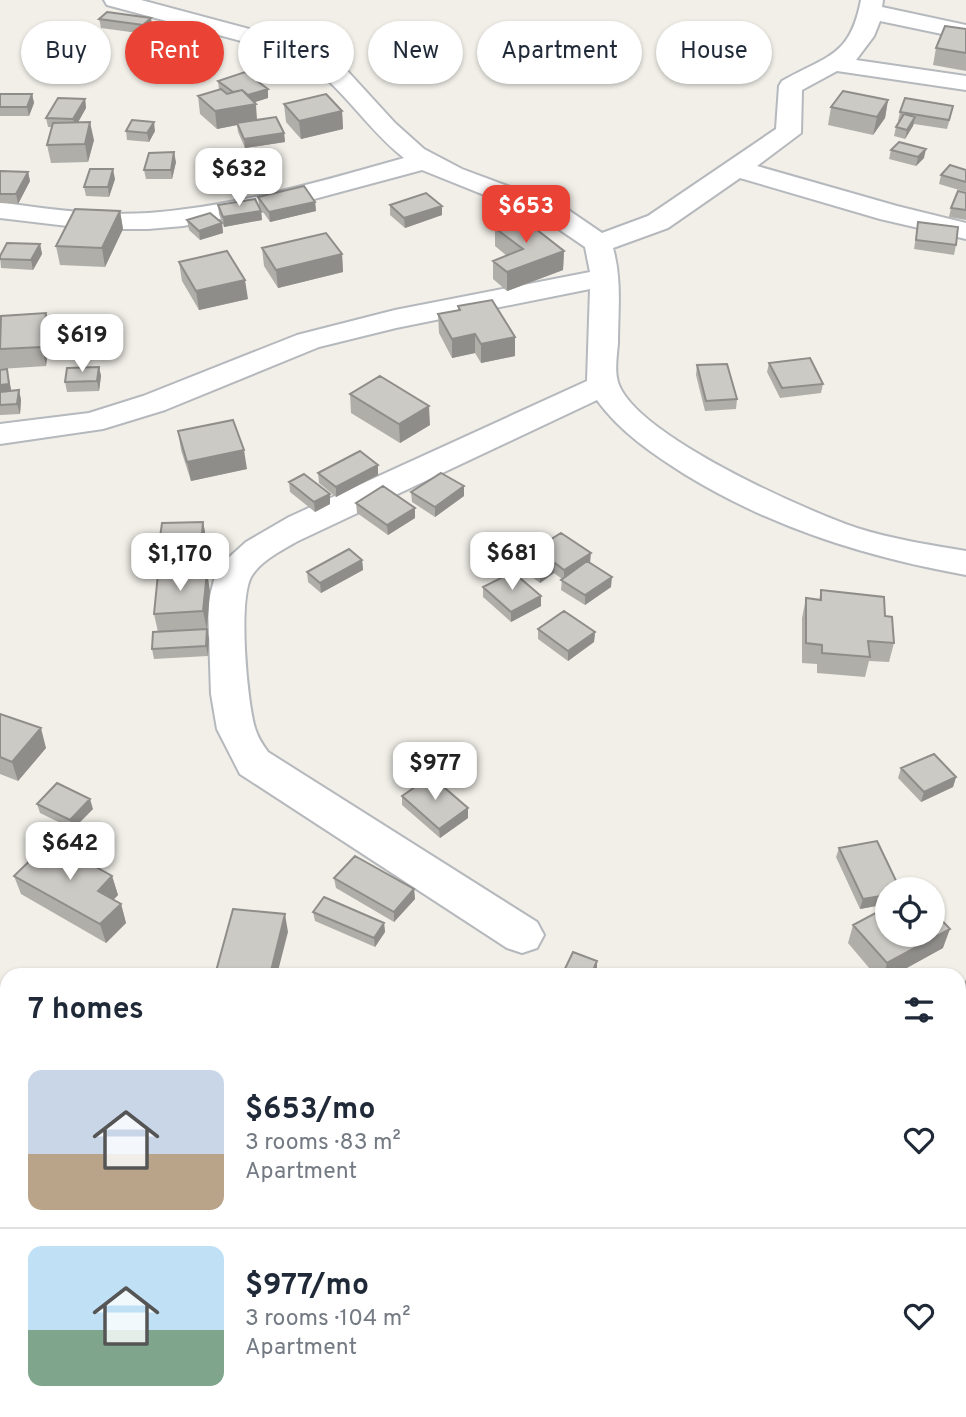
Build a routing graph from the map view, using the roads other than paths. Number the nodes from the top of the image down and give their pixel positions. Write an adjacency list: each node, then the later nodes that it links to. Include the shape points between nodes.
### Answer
1 (115, 0): 6 (street, via 324,60 397,141)
2 (872, 6): 3 (street); 4 (street, via 864,36 855,50)
3 (966, 32)
4 (836, 64): 5 (street); 7 (street, via 790,86 787,97 793,122 788,133)
5 (966, 83)
6 (424, 161): 8 (street, via 302,195 149,221 94,222); 10 (street, via 556,214)
7 (737, 169): 9 (street); 10 (street, via 658,222)
8 (0, 210)
9 (966, 231)
10 (598, 244): 11 (street)
11 (605, 278): 12 (street); 13 (street, via 309,341 154,403 104,418)
12 (602, 386): 14 (street, via 625,416 648,435 752,497 845,536); 15 (street, via 298,527 256,552 238,569 226,598 235,732 254,763)
13 (0, 433)
14 (966, 563)
15 (522, 935)

